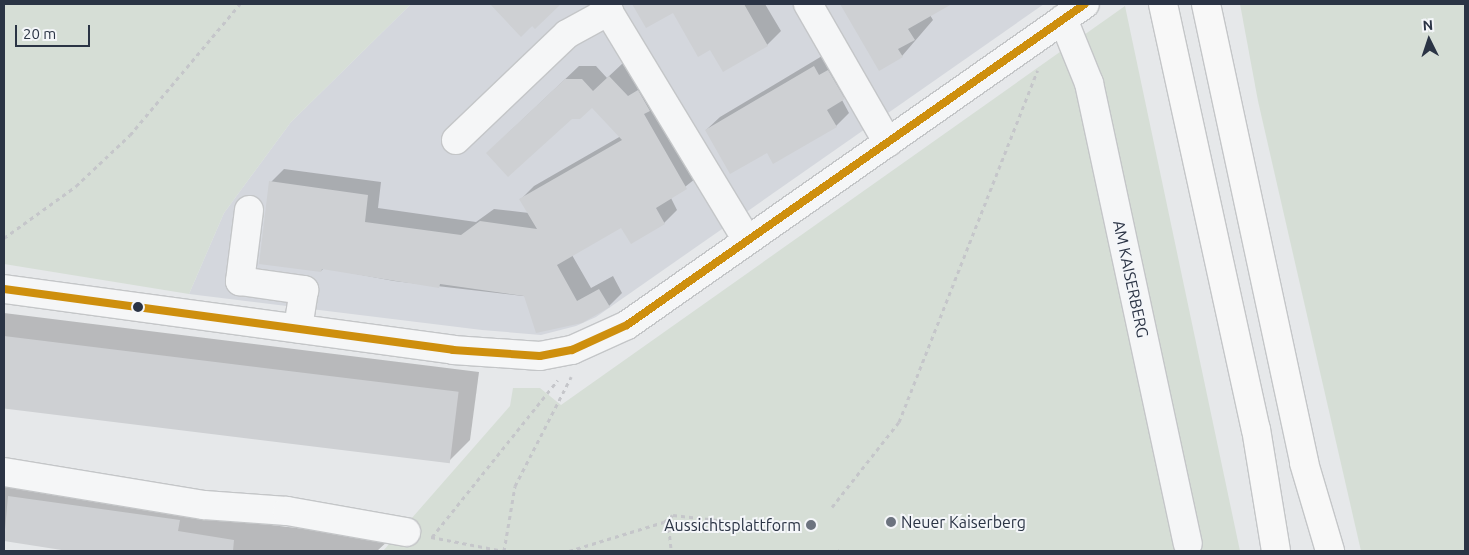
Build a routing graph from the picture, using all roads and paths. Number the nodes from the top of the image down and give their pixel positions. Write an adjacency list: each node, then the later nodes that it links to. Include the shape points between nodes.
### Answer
1 (240, 4): 12 (path, via 130,135 76,186)
2 (808, 4): 10 (street)
3 (1085, 4): 7 (street)
4 (1163, 4): 27 (highway, via 1256,429)
5 (1206, 4): 28 (highway, via 1295,421)
6 (606, 8): 9 (street, via 567,34); 13 (street)
7 (1063, 19): 10 (street); 23 (street, AM KAISERBERG, via 1089,83)
8 (1039, 66): 19 (path, via 899,422)
9 (456, 140)
10 (888, 143): 13 (street)
11 (249, 210): 15 (street, via 240,281 304,290)
12 (4, 238)
13 (747, 240): 15 (street, via 627,325 572,350 540,356 504,354)
14 (4, 289): 15 (street)
15 (298, 330)
16 (571, 377): 24 (path, via 515,486)
17 (559, 379): 22 (path)
18 (4, 472): 22 (street, via 204,504 287,511)
19 (832, 507)
20 (668, 519): 21 (path, via 673,515); 25 (path); 26 (path)
21 (779, 527)
22 (422, 538): 24 (path)
23 (1188, 543)
24 (504, 551)
25 (569, 551)
26 (671, 551)
27 (1276, 551)
28 (1330, 551)

